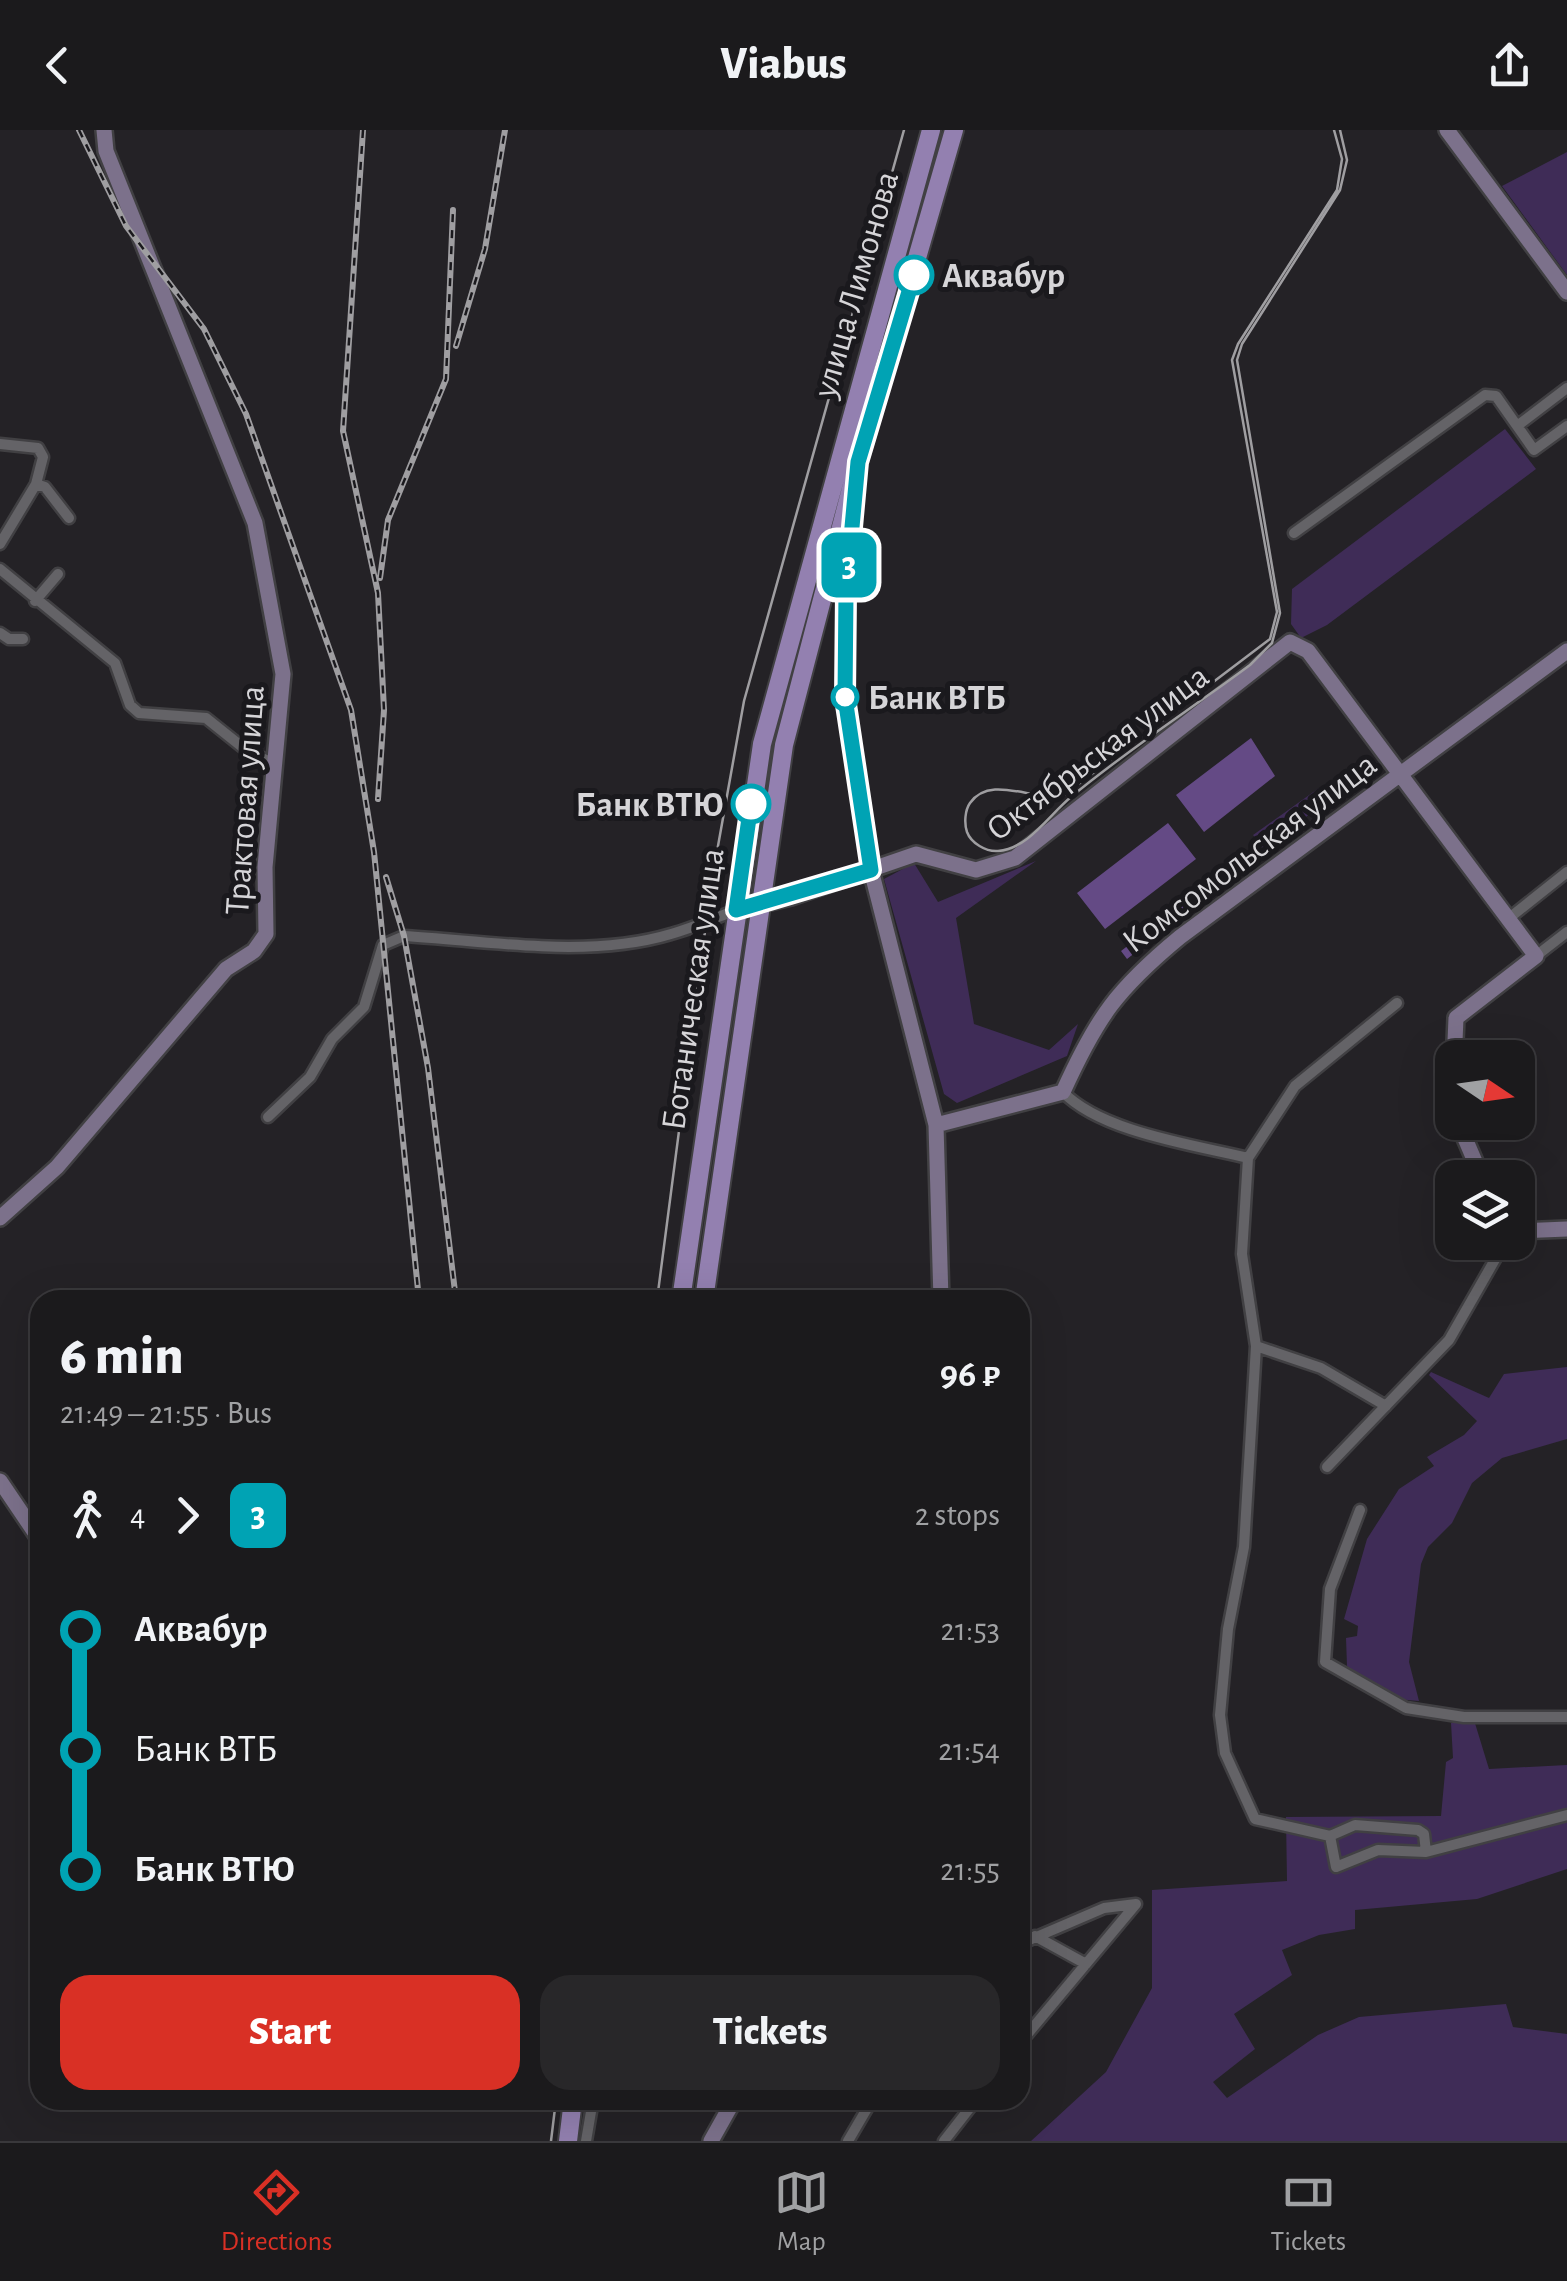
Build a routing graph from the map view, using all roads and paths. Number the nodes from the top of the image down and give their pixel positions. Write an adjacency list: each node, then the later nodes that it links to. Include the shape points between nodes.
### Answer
1 (104, 130): 24 (main road, Трактовая улица, via 106,151 255,524 283,674)
2 (932, 130): 10 (main road, улица Лимонова)
3 (954, 130): 11 (main road, улица Лимонова)
4 (1446, 130): 5 (main road)
5 (1567, 292)
6 (1567, 388): 7 (street)
7 (1518, 426): 8 (street, via 1534,450); 16 (street, via 1496,396 1484,395)
8 (1567, 426)
9 (0, 444): 12 (street, via 43,451)
10 (840, 456): 13 (main road, Ботаническая улица)
11 (858, 462): 14 (main road, Ботаническая улица); 26 (main road, via 845,698)
12 (36, 484): 15 (street); 17 (street)
13 (829, 494): 14 (main road); 29 (main road, Ботаническая улица, via 762,744)
14 (848, 500): 28 (main road, Ботаническая улица, via 784,745)
15 (69, 518)
16 (1294, 533)
17 (0, 544)
18 (0, 569): 20 (street)
19 (58, 574): 20 (street)
20 (35, 600): 24 (street, via 114,663 138,712 206,718)
21 (0, 633): 22 (street)
22 (22, 638)
23 (1567, 651): 25 (main road, Комсомольская улица)
24 (274, 764): 39 (main road, Трактовая улица, via 263,942 226,969 57,1168)
25 (1404, 774): 26 (main road, Октябрьская улица, via 1305,646 1290,642 1015,858 976,870 921,854); 30 (main road); 35 (main road, Комсомольская улица, via 1132,977 1095,1023)
26 (871, 870): 28 (main road, Октябрьская улица); 37 (main road)
27 (1567, 872): 30 (street)
28 (758, 907): 29 (main road, Октябрьская улица); 44 (main road, Ботаническая улица)
29 (736, 910): 36 (street, via 670,935 624,942 567,946 404,936 384,946 364,1006 332,1039 310,1077); 43 (main road, Ботаническая улица)
30 (1508, 919): 32 (main road)
31 (1567, 932): 32 (street)
32 (1536, 956): 34 (main road, via 1456,1018)
33 (1397, 1003): 38 (street, via 1294,1086)
34 (1455, 1040)
35 (1064, 1092): 37 (main road); 38 (street, via 1084,1109 1138,1131)
36 (268, 1117)
37 (936, 1125): 45 (main road)
38 (1248, 1158): 46 (street, via 1242,1254)
39 (0, 1218)
40 (1567, 1229): 41 (main road)
41 (1535, 1230)
42 (1495, 1260): 47 (street, via 1449,1340)
43 (682, 1290)
44 (705, 1290)
45 (940, 1290)
46 (1256, 1346): 47 (street, via 1321,1368); 54 (street, via 1244,1547 1228,1629 1222,1734 1251,1817)
47 (1386, 1406): 48 (street)
48 (1327, 1467)
49 (0, 1481): 51 (main road)
50 (1360, 1510): 52 (street, via 1330,1589 1324,1662 1406,1708 1464,1717)
51 (30, 1525)
52 (1567, 1717)
53 (1567, 1815): 55 (street)
54 (1330, 1836): 55 (street, via 1355,1825 1418,1830); 55 (street, via 1336,1868 1378,1850)
55 (1426, 1852)
56 (1035, 1936): 57 (street); 58 (street); 58 (street, via 1104,1908 1136,1904)
57 (1030, 1939)
58 (1086, 1964): 59 (street)
59 (1030, 2031)
60 (572, 2110): 65 (main road)
61 (591, 2110): 66 (street)
62 (728, 2110): 67 (main road)
63 (866, 2110): 68 (street)
64 (968, 2110): 69 (street)
65 (568, 2141)
66 (586, 2141)
67 (711, 2141)
68 (848, 2141)
69 (944, 2141)

